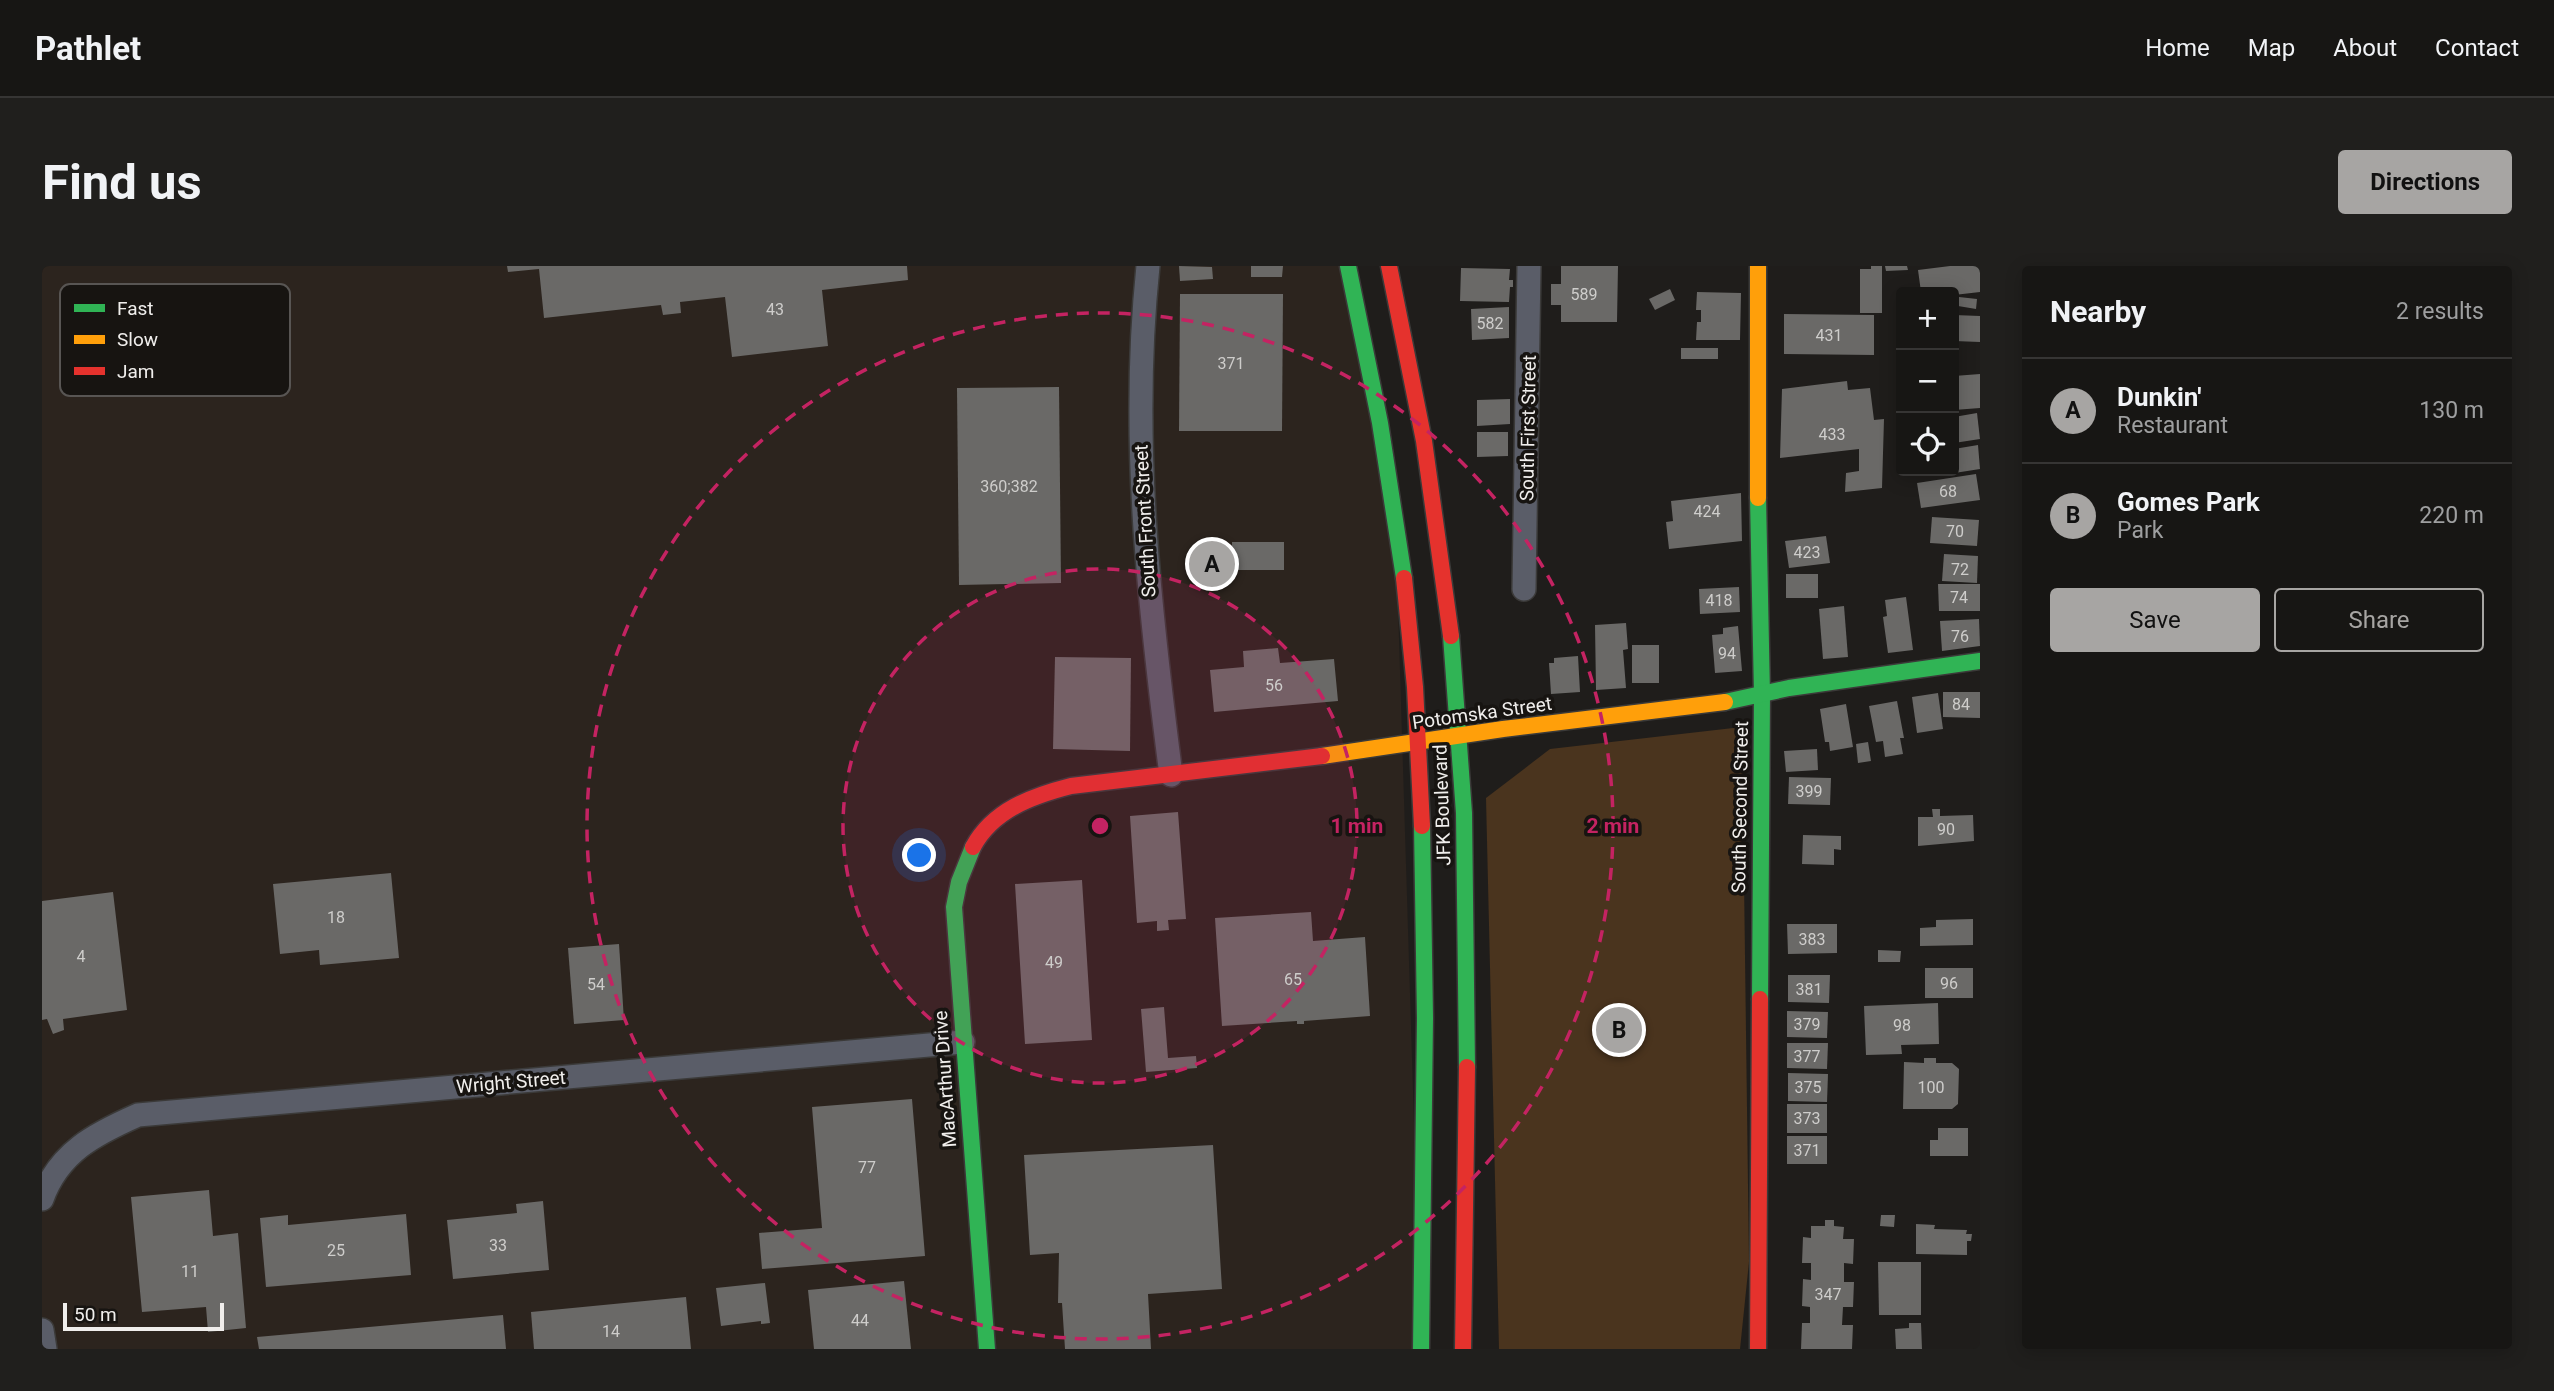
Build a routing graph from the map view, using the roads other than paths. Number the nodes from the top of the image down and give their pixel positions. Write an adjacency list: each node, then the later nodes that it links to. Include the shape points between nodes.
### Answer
1 (1148, 266): 11 (street, South Front Street, via 1140,380 1143,523)
2 (1348, 266): 10 (street, JFK Boulevard, via 1395,509)
3 (1389, 266): 9 (street, JFK Boulevard, via 1439,533)
4 (1529, 266): 6 (street, South First Street)
5 (1758, 266): 8 (street, South Second Street)
6 (1524, 589)
7 (1980, 661): 8 (street, Potomska Street)
8 (1762, 694): 9 (street, Potomska Street); 20 (street, South Second Street)
9 (1460, 736): 10 (street, Potomska Street); 19 (street, JFK Boulevard, via 1468,928)
10 (1418, 743): 11 (street, Potomska Street); 18 (street, JFK Boulevard, via 1424,932)
11 (1171, 775): 12 (street, Potomska Street, via 1051,790 1021,801)
12 (996, 818): 13 (street, MacArthur Drive, via 975,841 956,887 954,923)
13 (963, 1042): 14 (street, Wright Street, via 138,1115 90,1137 69,1154 56,1168); 17 (street, MacArthur Drive)
14 (42, 1199)
15 (42, 1330): 16 (street)
16 (45, 1349)
17 (987, 1349)
18 (1421, 1349)
19 (1463, 1349)
20 (1758, 1349)

